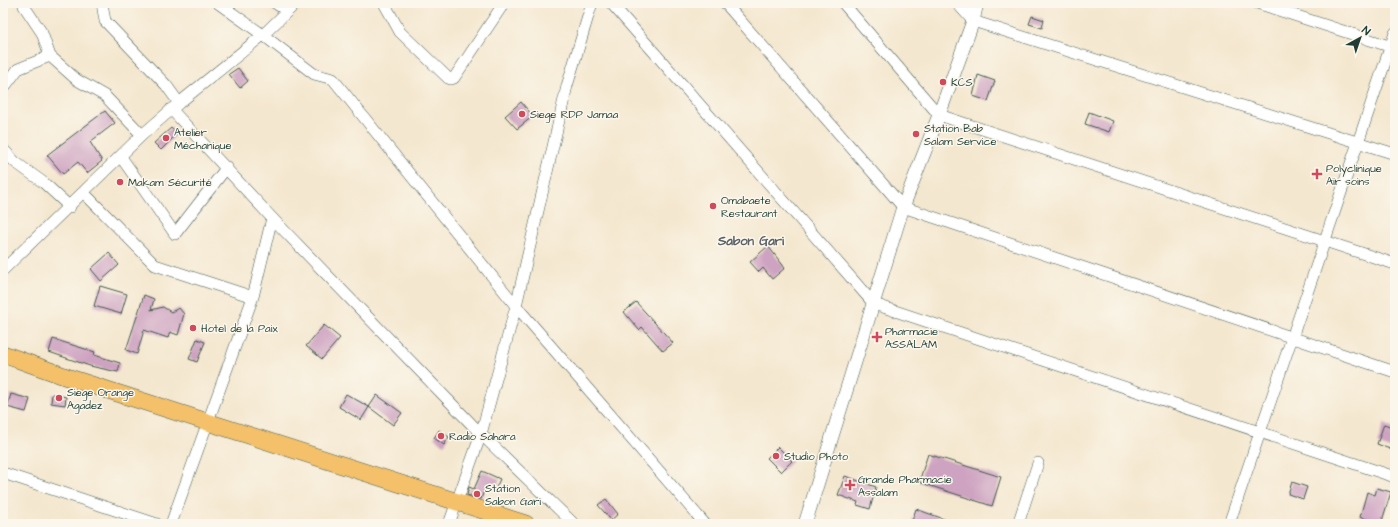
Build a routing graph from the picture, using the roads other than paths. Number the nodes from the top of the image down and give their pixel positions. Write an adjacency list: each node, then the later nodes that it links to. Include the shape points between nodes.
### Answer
1 (24, 3): 20 (street, via 42,33)
2 (102, 3): 22 (street, via 105,21 166,85)
3 (218, 3): 18 (street)
4 (275, 3): 15 (street)
5 (296, 3): 15 (street)
6 (384, 3): 7 (street, via 406,38 451,80)
7 (504, 3)
8 (592, 3): 39 (street, via 567,86)
9 (611, 3): 38 (street)
10 (726, 3): 32 (street)
11 (842, 3): 23 (street)
12 (957, 3): 16 (street)
13 (977, 3): 16 (street)
14 (1257, 3): 19 (street)
15 (287, 11): 18 (street)
16 (973, 21): 23 (street); 25 (street)
17 (1395, 33): 19 (street)
18 (263, 35): 22 (street); 39 (street, via 314,74 333,79)
19 (1393, 47): 25 (street)
20 (50, 56): 21 (street, via 18,69); 24 (street, via 77,80 105,96)
21 (3, 89)
22 (175, 106): 24 (street); 29 (street)
23 (939, 115): 32 (street); 34 (street)
24 (142, 135): 28 (street)
25 (1358, 142): 27 (street); 34 (street)
26 (3, 149): 31 (street, via 14,162 44,183)
27 (1395, 154)
28 (121, 157): 29 (street, via 175,234); 30 (street)
29 (227, 167): 33 (street)
30 (84, 193): 31 (street); 37 (street, via 155,265)
31 (70, 207): 36 (street)
32 (903, 207): 38 (street); 40 (street)
33 (272, 218): 37 (street); 45 (street)
34 (1325, 241): 35 (street); 40 (street)
35 (1395, 264)
36 (3, 270)
37 (253, 297): 43 (street)
38 (874, 304): 44 (street); 56 (street)
39 (516, 306): 45 (street); 55 (street)
40 (1292, 338): 42 (street); 44 (street)
41 (3, 354): 43 (main road)
42 (1395, 372)
43 (209, 422): 49 (main road); 51 (street)
44 (1260, 432): 48 (street); 58 (street)
45 (482, 434): 49 (street); 54 (street)
46 (1038, 462): 57 (street)
47 (3, 473): 50 (street)
48 (1395, 477)
49 (457, 502): 52 (street); 53 (main road)
50 (157, 524)
51 (171, 524)
52 (449, 524)
53 (526, 524)
54 (574, 524)
55 (705, 524)
56 (805, 524)
57 (1018, 524)
58 (1229, 524)

